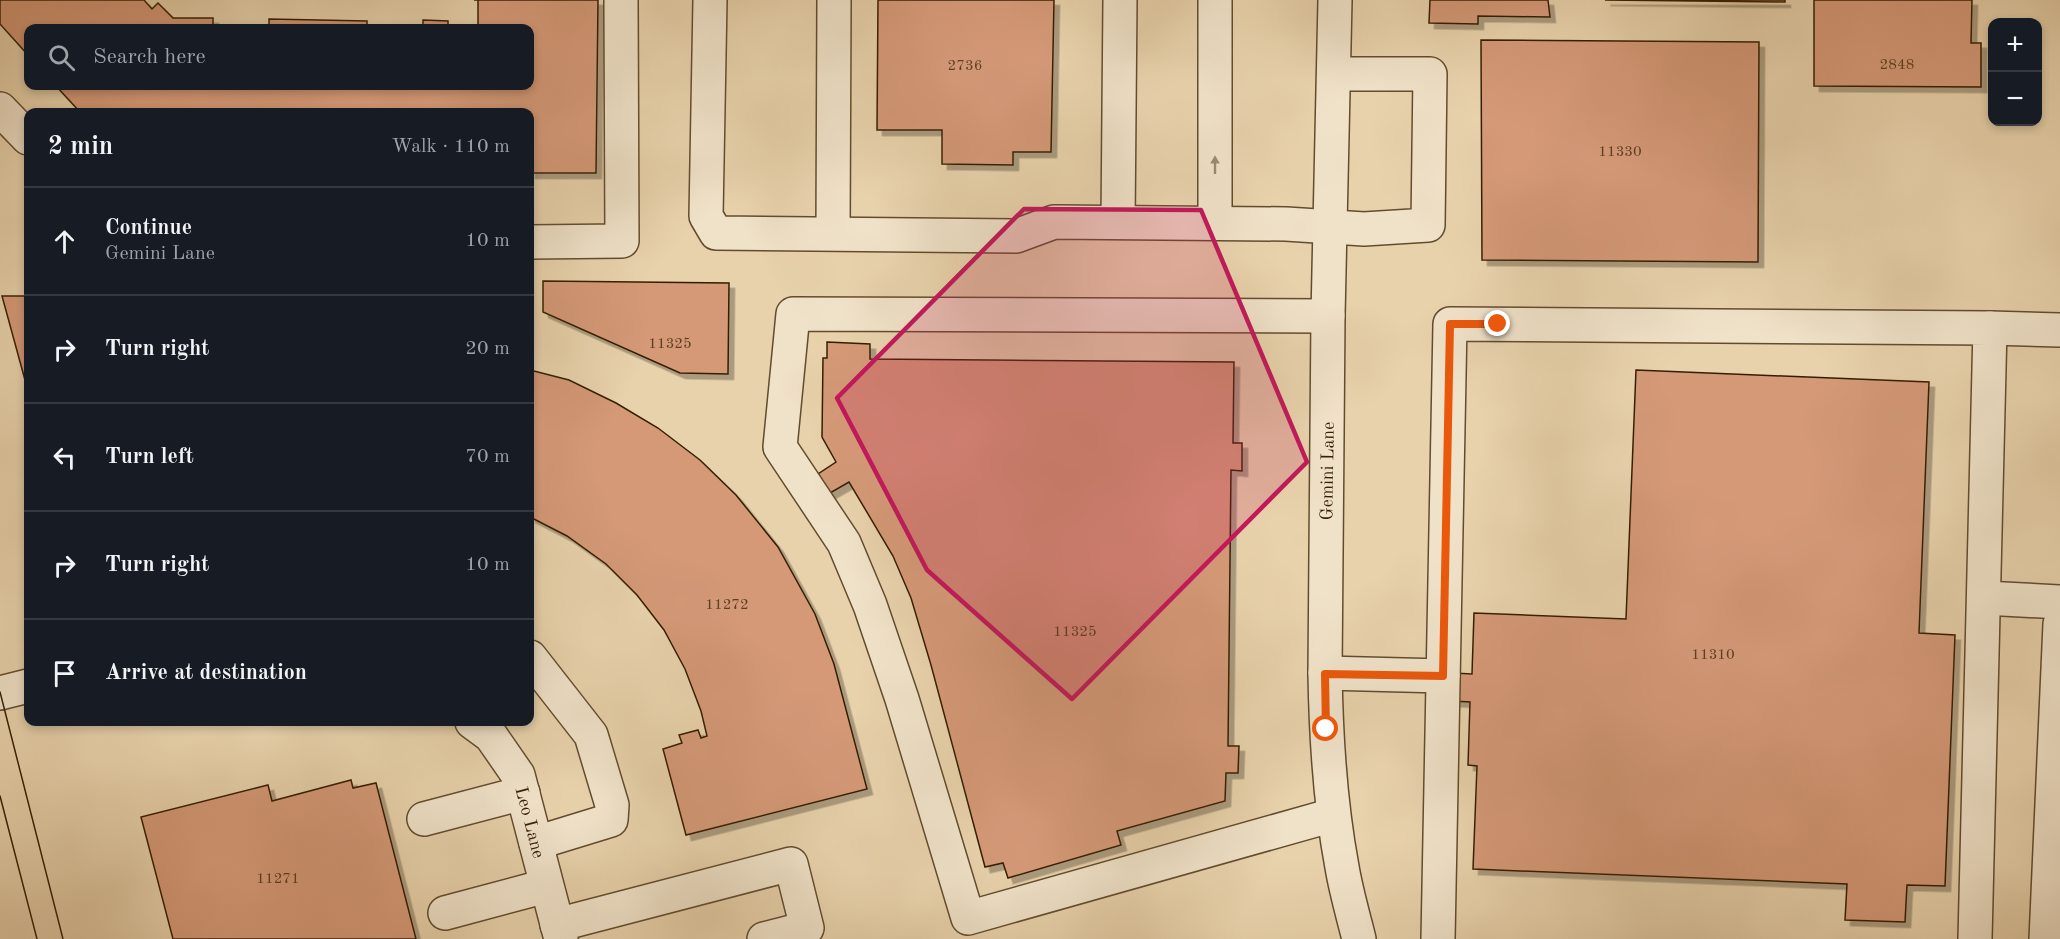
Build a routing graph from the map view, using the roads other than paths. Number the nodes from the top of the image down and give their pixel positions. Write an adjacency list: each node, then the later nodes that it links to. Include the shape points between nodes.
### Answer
1 (621, 0): 14 (street, via 622,242)
2 (710, 0): 13 (street, via 706,216 716,233)
3 (834, 0): 13 (street)
4 (1120, 0): 10 (street)
5 (1215, 0): 11 (street, one-way to 5)
6 (1335, 0): 7 (street, Gemini Lane)
7 (1334, 74): 12 (street, Gemini Lane); 12 (street, via 1430,74 1428,225 1364,229)
8 (0, 109): 9 (street)
9 (24, 134)
10 (1118, 222): 11 (street); 13 (street, via 1054,222 1016,236)
11 (1215, 223): 12 (street)
12 (1330, 226): 15 (street, Gemini Lane)
13 (832, 233)
14 (534, 242)
15 (1328, 316): 22 (street, Gemini Lane); 29 (street, via 793,314 780,447 844,543 870,605 968,918)
16 (1990, 328): 17 (street); 18 (street); 24 (street, via 1450,324)
17 (2060, 330)
18 (1984, 598): 19 (street); 39 (street)
19 (2060, 602)
20 (2060, 624): 23 (street)
21 (534, 662): 31 (street, via 591,735 612,805 611,820)
22 (1325, 674): 24 (street); 29 (street, Gemini Lane)
23 (2059, 674): 34 (street)
24 (1443, 676): 38 (street)
25 (24, 687): 26 (street)
26 (0, 693)
27 (479, 726): 28 (street, Leo Lane, via 491,736 518,774)
28 (523, 793): 30 (street); 31 (street, Leo Lane)
29 (1334, 815): 37 (street, Gemini Lane, via 1342,870)
30 (424, 819)
31 (536, 843): 32 (street, Leo Lane)
32 (546, 886): 33 (street); 35 (street, Leo Lane)
33 (445, 913)
34 (2051, 923)
35 (559, 932): 36 (street, via 791,864 807,928)
36 (764, 939)
37 (1359, 939)
38 (1437, 939)
39 (1975, 939)

